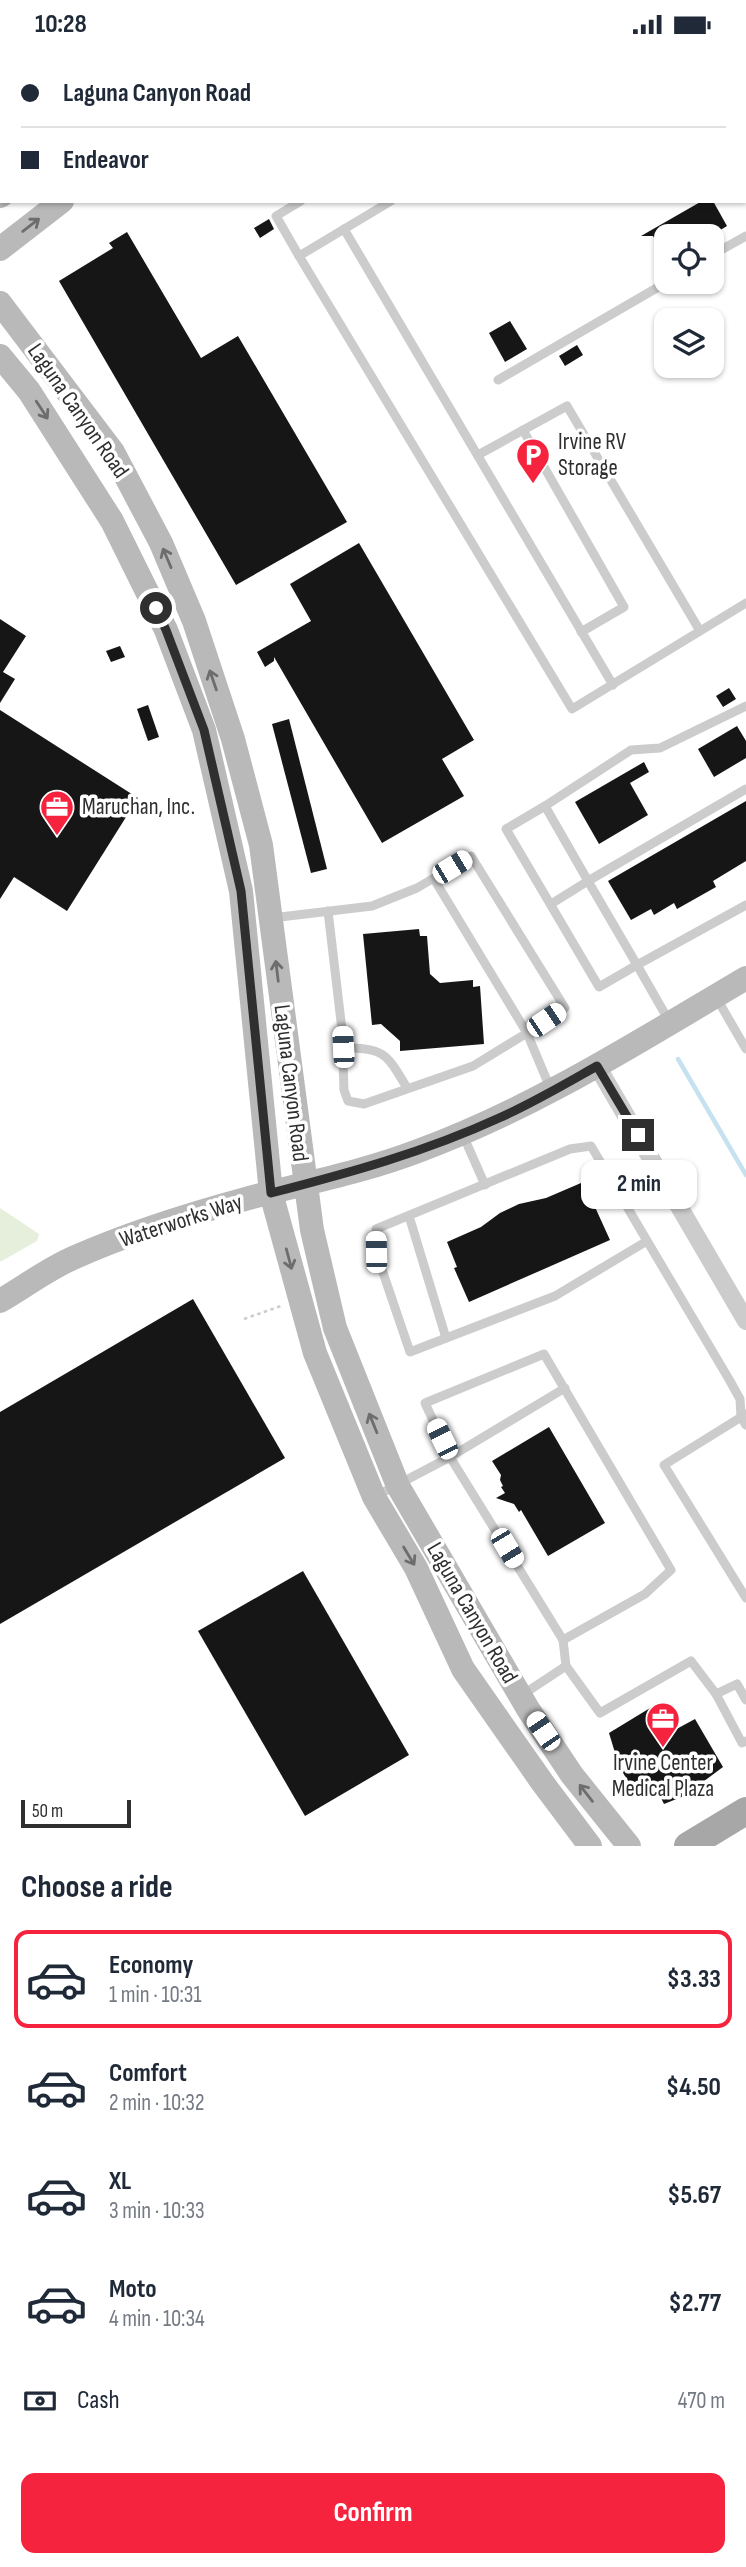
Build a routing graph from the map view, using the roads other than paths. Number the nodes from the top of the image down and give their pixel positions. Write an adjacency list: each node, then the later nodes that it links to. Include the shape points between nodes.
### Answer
1 (59, 203): 7 (main road, one-way to 1)
2 (298, 203): 8 (lane, via 276,216)
3 (388, 203): 4 (lane)
4 (344, 229): 8 (lane); 14 (lane)
5 (746, 236): 6 (lane)
6 (724, 248)
7 (0, 249)
8 (299, 256): 18 (lane, via 572,709)
9 (654, 290): 12 (lane)
10 (0, 303): 27 (main road, Laguna Canyon Road, one-way to 10, via 261,845 239,754 194,621 161,543 113,452)
11 (0, 356): 41 (main road, Laguna Canyon Road, one-way to 41, via 29,391 112,521 166,630 204,730 241,891)
12 (498, 380)
13 (523, 431): 14 (lane); 16 (lane, via 567,406); 17 (lane, via 624,607)
14 (478, 455): 17 (lane)
15 (746, 603): 16 (lane)
16 (700, 631): 18 (lane)
17 (581, 632): 18 (lane)
18 (613, 685)
19 (746, 706): 21 (lane, via 660,748 631,750)
20 (746, 789): 23 (lane)
21 (545, 806): 23 (lane); 24 (lane, via 506,829)
22 (433, 879): 26 (lane, via 372,906); 32 (lane); 32 (lane, via 471,856 565,1008)
23 (588, 881): 24 (lane); 28 (lane)
24 (551, 904): 28 (lane, via 599,987)
25 (746, 905): 28 (lane)
26 (328, 911): 27 (lane); 33 (lane)
27 (270, 919): 39 (main road, Laguna Canyon Road, one-way to 27)
28 (637, 965): 31 (lane)
29 (746, 978): 30 (main road, Waterworks Way)
30 (715, 996): 31 (main road, Waterworks Way); 34 (lane)
31 (670, 1023): 35 (main road, Waterworks Way)
32 (527, 1033): 36 (lane, via 473,1066); 37 (lane)
33 (343, 1047): 36 (lane, via 376,1049 390,1058); 36 (lane, via 344,1090 352,1103 364,1104)
34 (746, 1049)
35 (597, 1066): 37 (main road, Waterworks Way); 45 (street)
36 (407, 1088)
37 (552, 1091): 38 (main road, Waterworks Way)
38 (463, 1133): 39 (main road, Waterworks Way, via 405,1156); 40 (lane)
39 (304, 1184): 41 (main road, Waterworks Way); 50 (main road, Laguna Canyon Road, one-way to 39, via 334,1328)
40 (485, 1185): 42 (lane); 43 (lane, via 570,1149 591,1146)
41 (271, 1193): 44 (main road, Waterworks Way, via 183,1218 72,1259); 51 (main road, Laguna Canyon Road, one-way to 51, via 315,1353)
42 (409, 1216): 46 (lane); 46 (lane, via 376,1230 376,1252 410,1352)
43 (648, 1241): 46 (lane, via 555,1296); 48 (lane, via 740,1399)
44 (0, 1301)
45 (746, 1321)
46 (446, 1338)
47 (565, 1388): 49 (lane); 49 (lane, via 544,1355 425,1403); 53 (lane, via 671,1570 645,1594)
48 (744, 1419): 52 (lane, via 664,1465)
49 (450, 1457): 50 (lane); 53 (lane)
50 (398, 1486): 51 (lane); 56 (main road, Laguna Canyon Road)
51 (374, 1497): 60 (main road, Laguna Canyon Road, one-way to 60, via 416,1568 463,1669)
52 (746, 1598)
53 (563, 1640): 54 (lane)
54 (566, 1666): 55 (lane, via 600,1713 691,1661); 56 (lane)
55 (716, 1695): 57 (lane, via 737,1684); 58 (lane, via 742,1743)
56 (520, 1696): 61 (main road, Laguna Canyon Road, one-way to 56, via 572,1775)
57 (746, 1700)
58 (746, 1741)
59 (746, 1811): 62 (main road)
60 (590, 1846)
61 (629, 1846)
62 (688, 1846)

